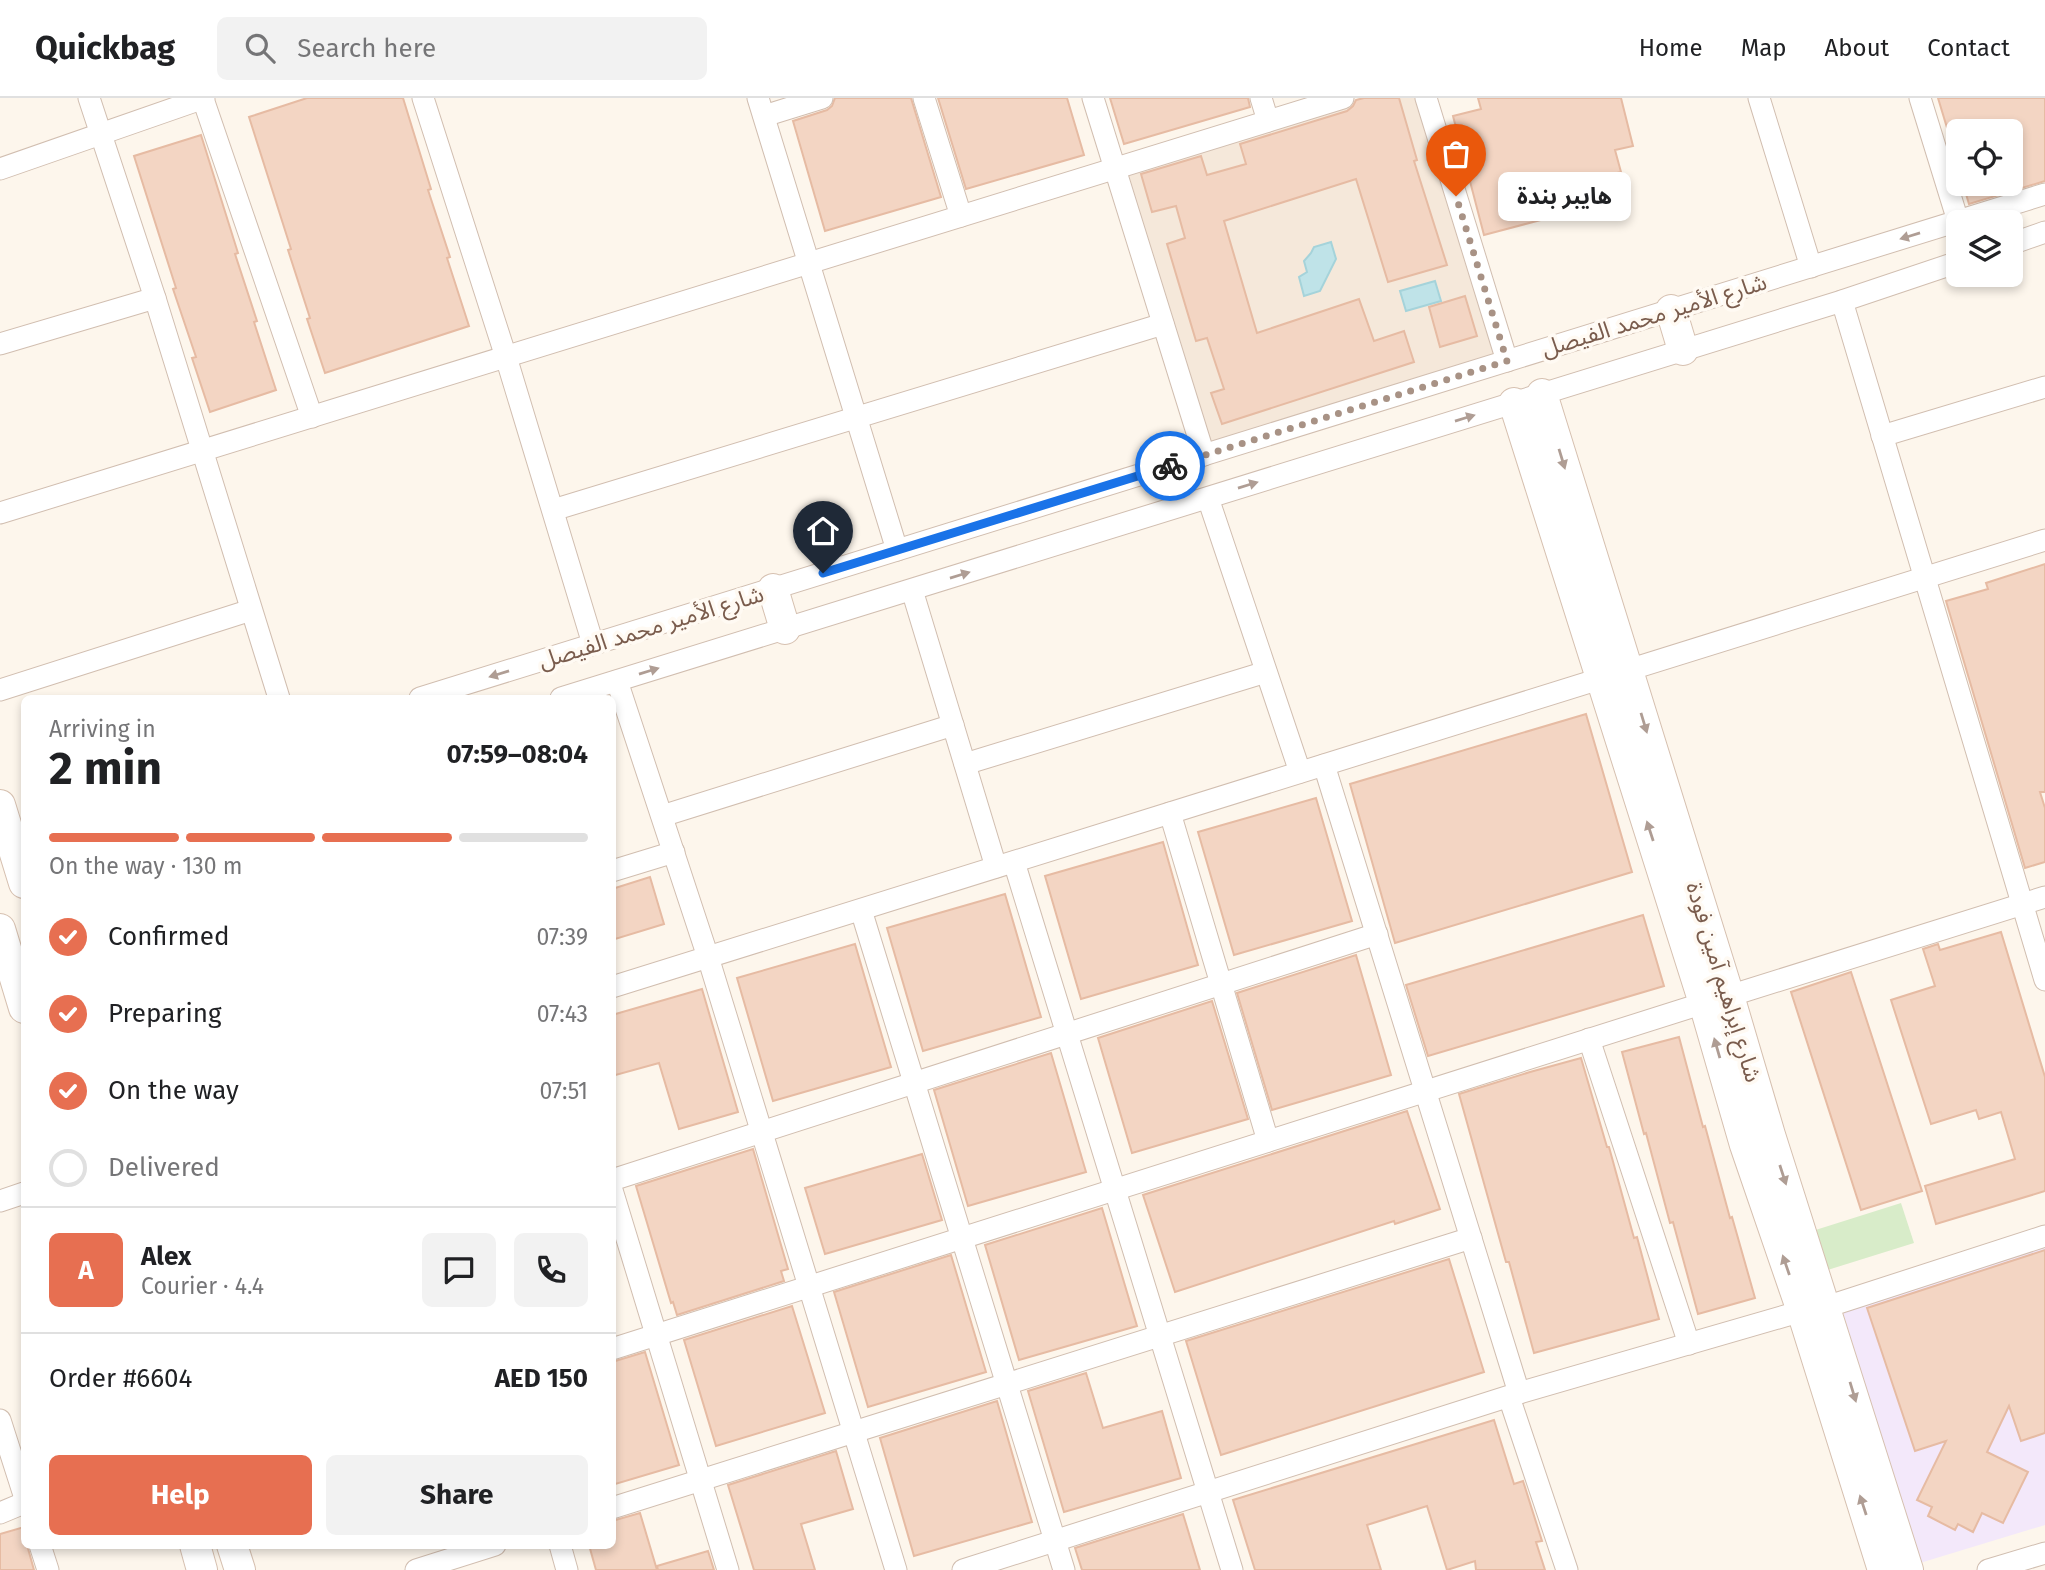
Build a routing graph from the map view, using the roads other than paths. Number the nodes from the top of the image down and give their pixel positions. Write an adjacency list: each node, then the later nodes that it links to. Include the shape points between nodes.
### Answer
1 (89, 98): 14 (street)
2 (204, 98): 14 (street); 37 (street)
3 (423, 98): 33 (street)
4 (822, 98): 12 (street)
5 (924, 98): 20 (street)
6 (1093, 98): 15 (street)
7 (1261, 98): 13 (street)
8 (1343, 98): 13 (street)
9 (1426, 98): 34 (street)
10 (1759, 98): 26 (street)
11 (1920, 98): 18 (street)
12 (761, 107): 24 (street)
13 (1268, 121): 15 (street)
14 (100, 134): 16 (street); 27 (street)
15 (1115, 168): 20 (street); 30 (street)
16 (0, 169)
17 (2045, 194): 19 (street, شارع الأمير محمد الفيصل)
18 (1955, 210)
19 (1993, 210)
20 (961, 216): 24 (street)
21 (1946, 225): 26 (street, شارع الأمير محمد الفيصل, one-way to 26)
22 (2045, 232): 23 (street)
23 (2023, 240)
24 (809, 263): 33 (street); 38 (street)
25 (1946, 265): 28 (street, شارع الأمير محمد الفيصل)
26 (1811, 267): 29 (street, شارع الأمير محمد الفيصل)
27 (155, 298): 31 (street); 40 (street)
28 (1842, 301): 32 (street, شارع الأمير محمد الفيصل); 39 (street)
29 (1671, 310): 32 (street); 34 (street, شارع الأمير محمد الفيصل)
30 (1163, 324): 38 (street); 41 (street)
31 (0, 344)
32 (1683, 350): 36 (street, شارع الأمير محمد الفيصل)
33 (506, 357): 37 (street); 43 (street)
34 (1507, 361): 41 (street, شارع الأمير محمد الفيصل)
35 (2045, 387): 39 (street)
36 (1528, 399): 42 (street, شارع الأمير محمد الفيصل, one-way to 36); 54 (street, شارع إبراهيم آمين فودة)
37 (312, 417): 40 (street)
38 (856, 417): 43 (street); 46 (street)
39 (1882, 436): 47 (street)
40 (202, 451): 44 (street); 50 (street)
41 (1204, 455): 46 (street, شارع الأمير محمد الفيصل)
42 (1208, 498): 49 (street, شارع الأمير محمد الفيصل, one-way to 42); 53 (street)
43 (553, 510): 52 (street)
44 (0, 513)
45 (2045, 540): 47 (street)
46 (897, 550): 48 (street, شارع الأمير محمد الفيصل)
47 (1924, 577): 54 (street); 72 (street)
48 (773, 589): 51 (street); 52 (street, شارع الأمير محمد الفيصل)
49 (912, 590): 51 (street, شارع الأمير محمد الفيصل); 60 (street)
50 (251, 610): 56 (street); 57 (street)
51 (785, 629): 55 (street, شارع الأمير محمد الفيصل, one-way to 51)
52 (593, 644): 58 (street, شارع الأمير محمد الفيصل, one-way to 58)
53 (1266, 672): 61 (street); 63 (street)
54 (1614, 674): 62 (street); 81 (street, شارع إبراهيم آمين فودة)
55 (617, 681): 59 (street, شارع الأمير محمد الفيصل); 65 (street)
56 (0, 690)
57 (278, 695)
58 (430, 695)
59 (571, 695)
60 (953, 725): 61 (street); 65 (street)
61 (965, 764): 69 (street)
62 (1324, 765): 63 (street); 75 (street)
63 (1300, 772): 64 (street)
64 (1170, 813): 69 (street); 78 (street)
65 (662, 816): 67 (street)
66 (10, 818): 68 (street)
67 (674, 852): 70 (street); 76 (street)
68 (21, 864)
69 (1005, 865): 73 (street); 82 (street)
70 (616, 870)
71 (2045, 898): 72 (street)
72 (2022, 905): 77 (street); 81 (street)
73 (861, 910): 76 (street); 84 (street)
74 (0, 929): 80 (street)
75 (1377, 934): 78 (street); 85 (street)
76 (708, 957): 79 (street); 86 (street)
77 (2045, 980)
78 (1222, 984): 82 (street); 87 (street)
79 (616, 986)
80 (21, 998)
81 (1717, 999): 83 (street); 97 (street, شارع إبراهيم آمين فودة)
82 (1067, 1034): 84 (street); 89 (street)
83 (1589, 1039): 85 (street); 100 (street)
84 (914, 1083): 86 (street); 94 (street)
85 (1425, 1091): 87 (street); 95 (street)
86 (761, 1132): 88 (street); 96 (street)
87 (1268, 1141): 89 (street)
88 (616, 1179)
89 (1115, 1190): 94 (street); 99 (street)
90 (21, 1194): 91 (street)
91 (0, 1201)
92 (616, 1204): 98 (street)
93 (2045, 1236): 97 (street)
94 (962, 1238): 96 (street); 102 (street)
95 (1471, 1238): 99 (street); 103 (street)
96 (809, 1287): 98 (street); 105 (street)
97 (1814, 1309): 100 (street); 130 (street, شارع إبراهيم آمين فودة, one-way to 97); 131 (street, شارع إبراهيم آمين فودة, one-way to 131)
98 (656, 1335): 101 (street); 106 (street)
99 (1160, 1336): 102 (street); 108 (street)
100 (1689, 1344): 103 (street)
101 (616, 1348)
102 (1007, 1384): 105 (street); 112 (street)
103 (1514, 1395): 108 (street); 129 (street)
104 (0, 1420): 107 (street)
105 (854, 1432): 106 (street); 125 (street)
106 (701, 1480): 110 (street); 124 (street)
107 (21, 1486)
108 (1208, 1492): 112 (street); 128 (street)
109 (21, 1504): 111 (street)
110 (616, 1507)
111 (0, 1513)
112 (1055, 1541): 126 (street); 127 (street)
113 (41, 1549): 119 (street)
114 (196, 1549): 120 (street)
115 (233, 1549): 121 (street)
116 (482, 1549): 122 (street)
117 (561, 1549): 123 (street)
118 (2045, 1553): 132 (street)
119 (48, 1570)
120 (202, 1570)
121 (240, 1570)
122 (416, 1570)
123 (567, 1570)
124 (728, 1570)
125 (896, 1570)
126 (963, 1570)
127 (1064, 1570)
128 (1232, 1570)
129 (1566, 1570)
130 (1883, 1570)
131 (1908, 1570)
132 (1988, 1570)

